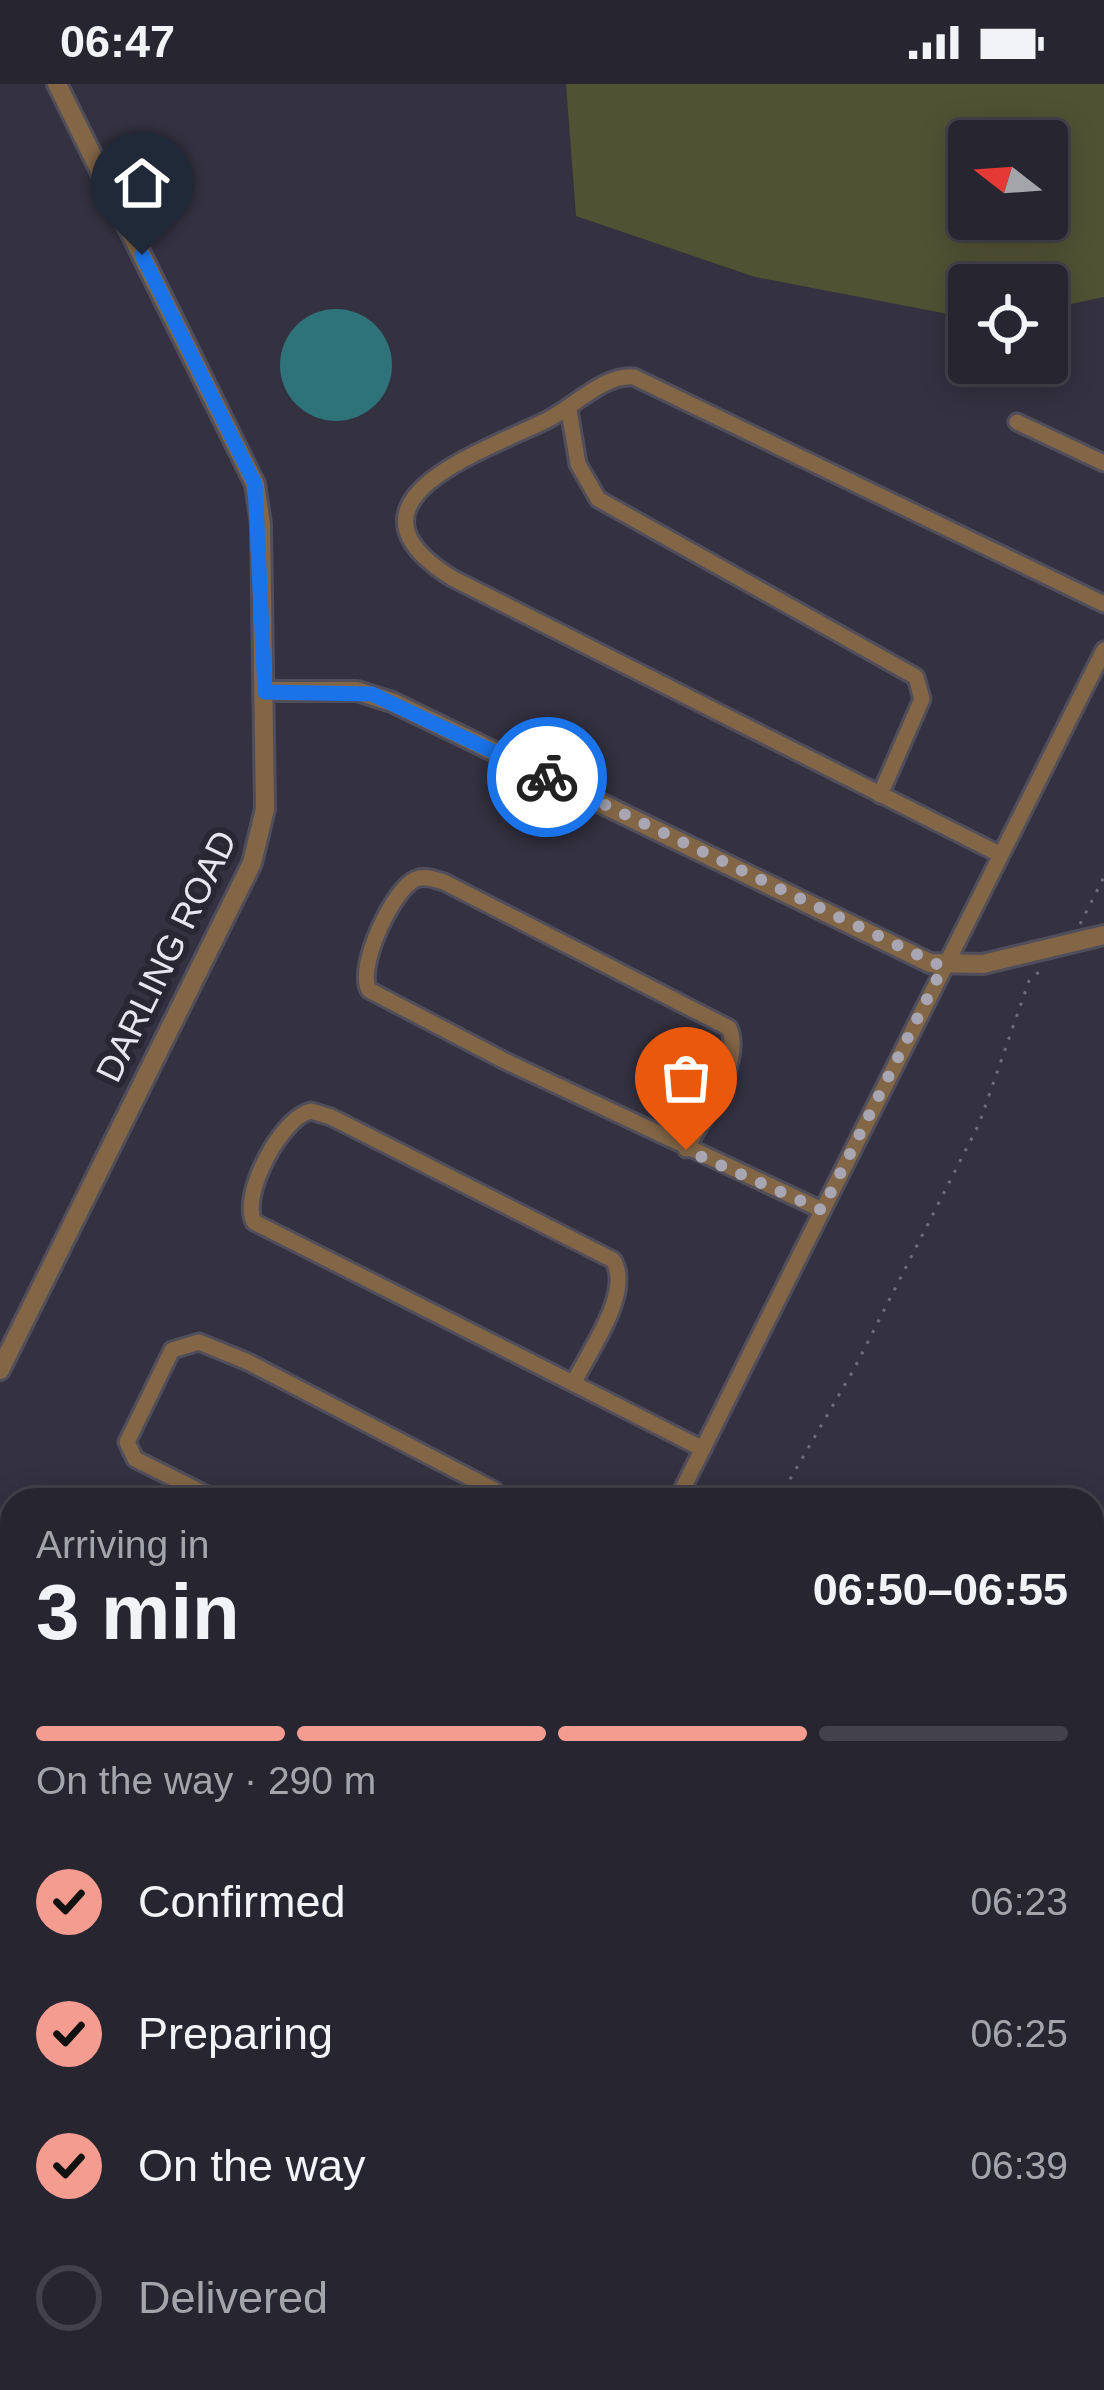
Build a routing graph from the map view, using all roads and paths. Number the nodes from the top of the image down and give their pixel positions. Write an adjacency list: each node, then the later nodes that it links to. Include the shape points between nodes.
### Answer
1 (57, 84): 7 (street, DARLING ROAD, via 255,484)
2 (569, 410): 5 (street, via 614,379 647,382); 8 (street, via 578,464 598,499 916,676 922,699); 8 (street, via 426,482 406,512 409,544 452,578)
3 (1017, 422): 4 (street)
4 (1104, 463)
5 (1104, 604)
6 (1104, 650): 9 (street)
7 (265, 692): 13 (street, via 357,691 392,702); 16 (street, DARLING ROAD, via 265,809 253,863)
8 (880, 795): 9 (street)
9 (999, 854): 13 (street)
10 (1104, 877): 12 (path)
11 (1104, 935): 12 (street)
12 (1070, 944): 13 (street); 22 (path, via 1029,981 979,1124)
13 (943, 967): 15 (street)
14 (686, 1150): 14 (street, via 730,1060 729,1028 445,883 410,883 368,952 369,990); 15 (street)
15 (822, 1210): 18 (street)
16 (0, 1370)
17 (574, 1382): 17 (street, via 619,1289 613,1260 331,1117 311,1111 294,1118 255,1181 254,1222); 18 (street)
18 (703, 1449): 21 (street)
19 (194, 1488): 20 (street, via 135,1459 127,1442 172,1350 186,1342 248,1362)
20 (490, 1488)
21 (683, 1488)
22 (785, 1488)

